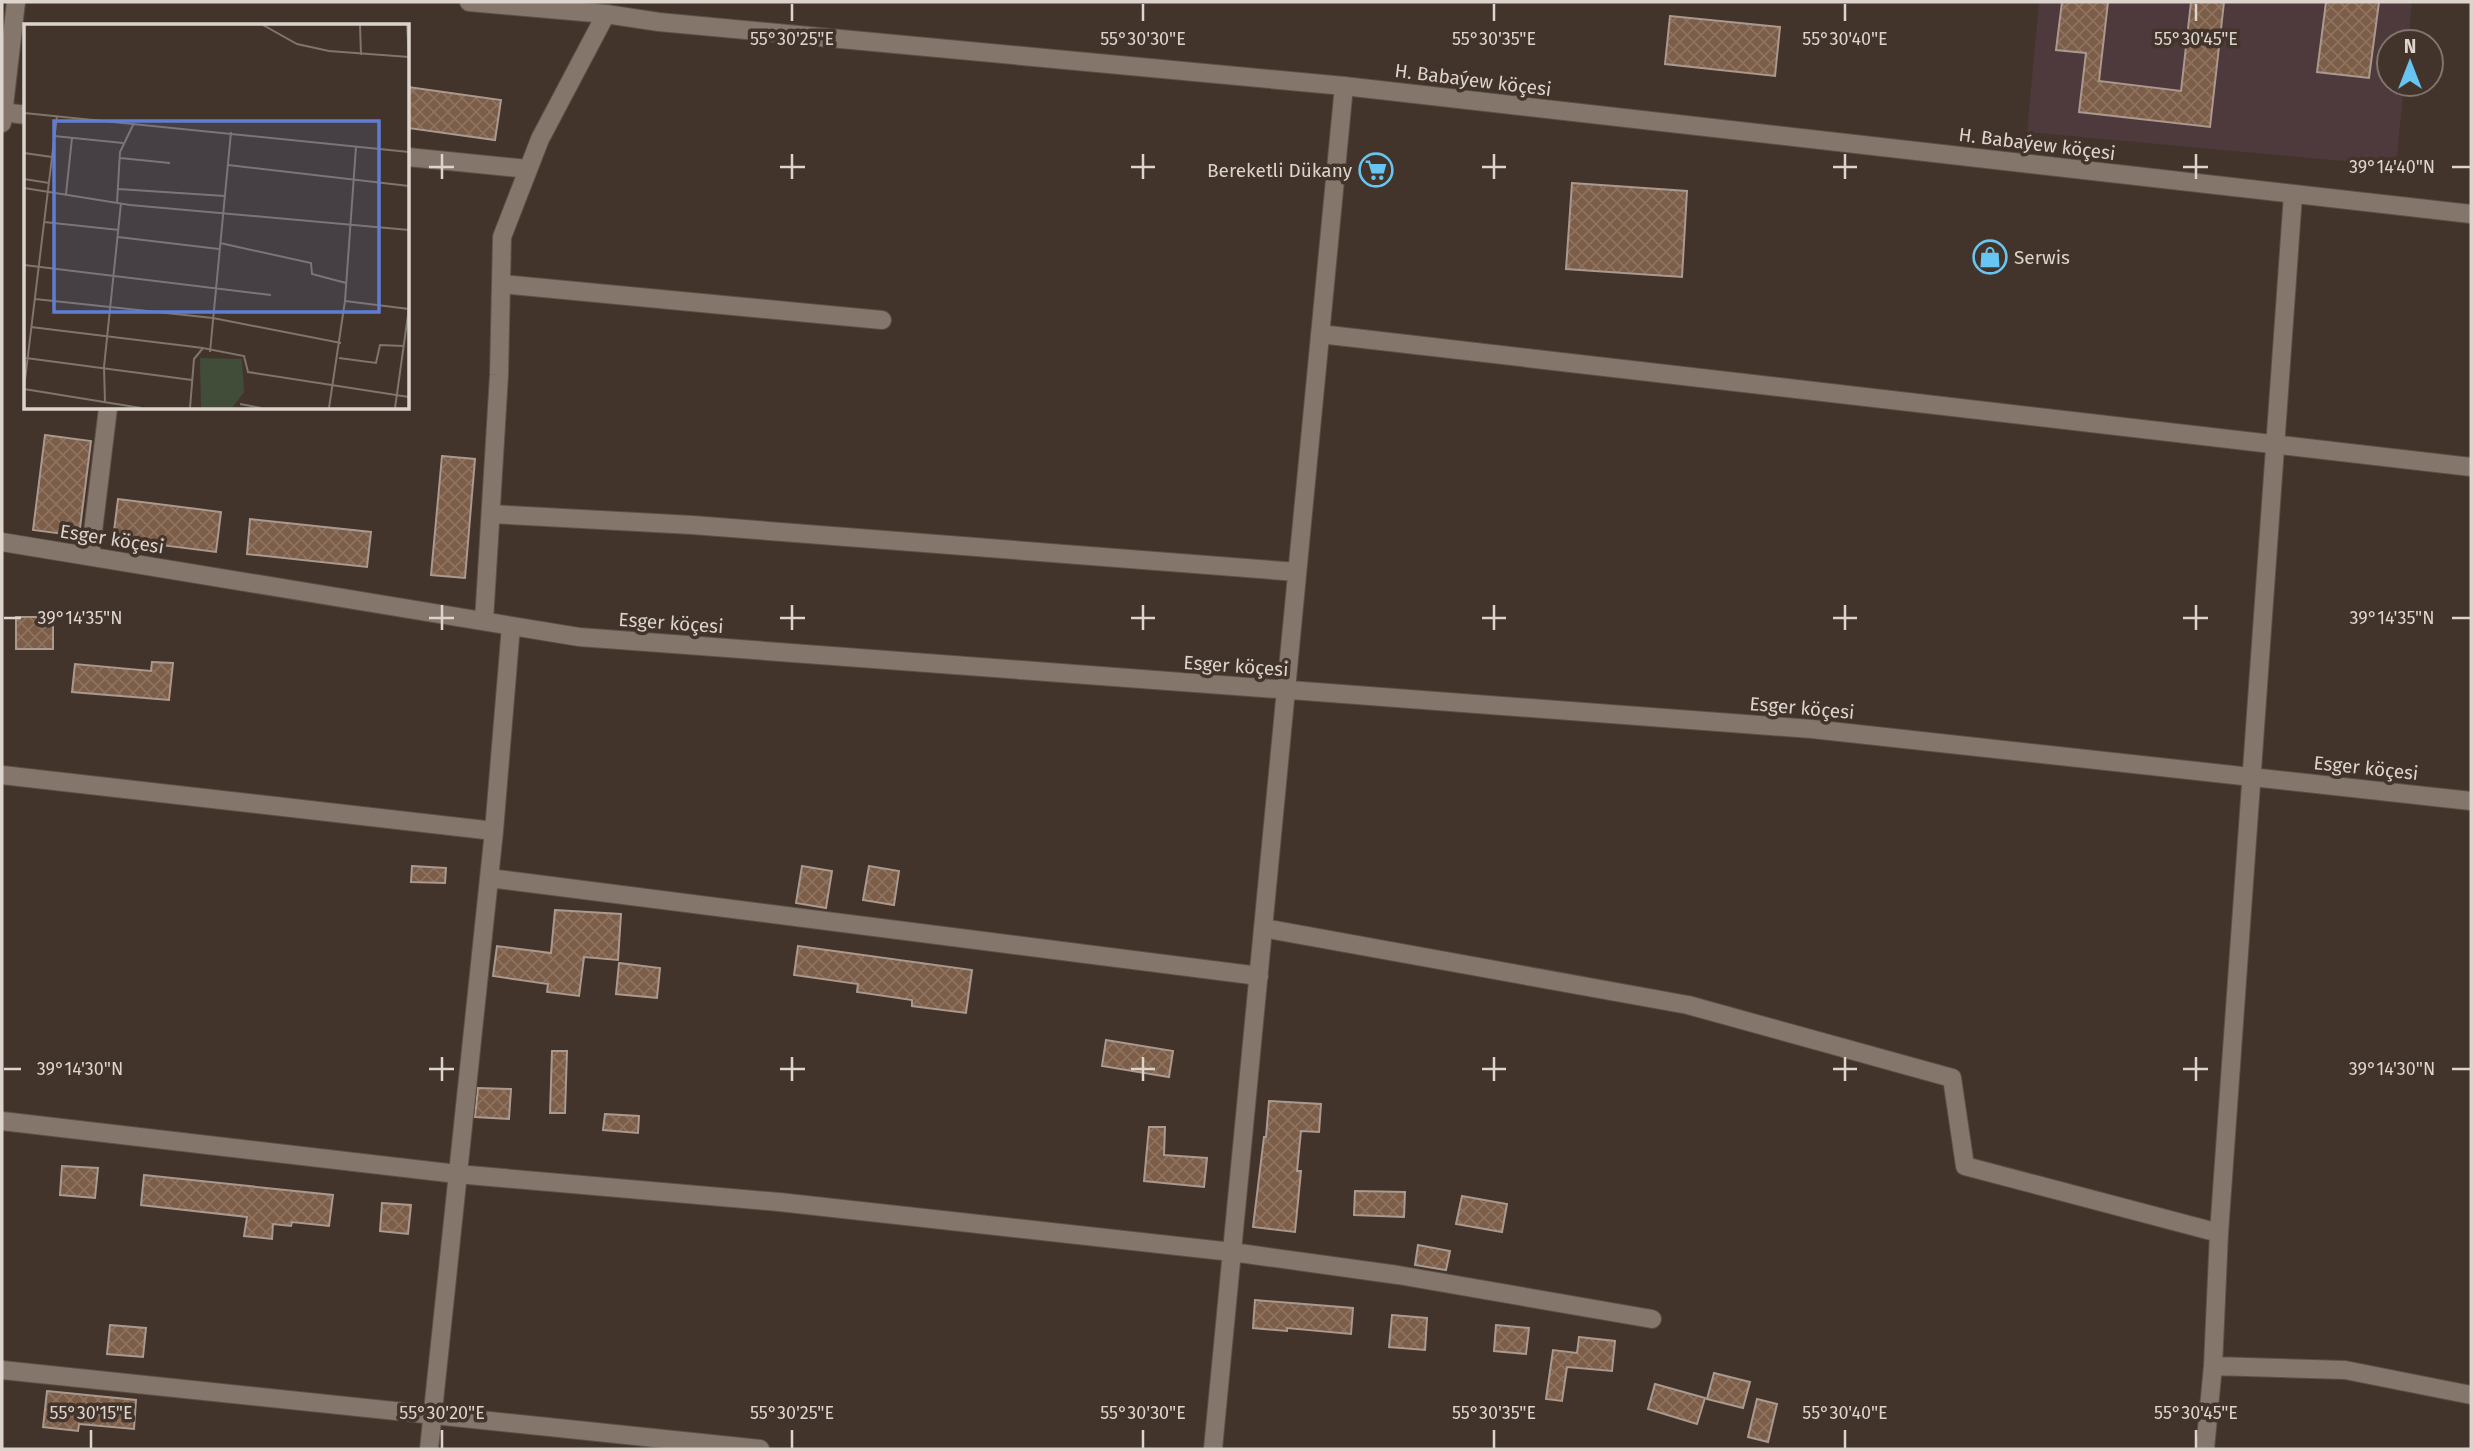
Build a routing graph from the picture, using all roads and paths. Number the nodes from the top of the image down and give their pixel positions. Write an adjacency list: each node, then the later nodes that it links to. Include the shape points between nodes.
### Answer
1 (16, 2): 6 (street)
2 (470, 2): 3 (street, H. Babaýew köçesi)
3 (606, 14): 4 (street, H. Babaýew köçesi); 8 (street)
4 (1344, 86): 9 (street, H. Babaýew köçesi); 13 (street)
5 (24, 115): 6 (street)
6 (2, 118)
7 (410, 157): 8 (street)
8 (528, 169): 11 (street, via 502,237)
9 (2293, 195): 10 (street, H. Babaýew köçesi); 15 (street)
10 (2471, 214)
11 (501, 284): 12 (street); 17 (street)
12 (882, 320)
13 (1320, 334): 15 (street); 20 (street)
14 (108, 410): 19 (street)
15 (2274, 445): 16 (street); 25 (street)
16 (2471, 467)
17 (491, 514): 20 (street); 21 (street)
18 (2, 542): 19 (street, Esger köçesi)
19 (90, 556): 21 (street, Esger köçesi)
20 (1297, 572): 23 (street)
21 (484, 621): 22 (street, Esger köçesi)
22 (511, 626): 23 (street, Esger köçesi, via 579,637); 27 (street)
23 (1286, 691): 25 (street, Esger köçesi, via 1812,729); 29 (street)
24 (2, 775): 27 (street)
25 (2252, 777): 26 (street, Esger köçesi); 33 (street)
26 (2471, 801)
27 (494, 831): 28 (street)
28 (489, 878): 30 (street); 32 (street)
29 (1263, 928): 30 (street); 33 (street, via 1688,1005 1952,1079 1965,1166)
30 (1259, 976): 34 (street)
31 (2, 1121): 32 (street)
32 (457, 1174): 34 (street, via 779,1202); 39 (street)
33 (2219, 1233): 36 (street)
34 (1232, 1252): 35 (street, via 1398,1275); 42 (street)
35 (1652, 1320)
36 (2213, 1366): 38 (street, via 2345,1370); 43 (street)
37 (2, 1370): 39 (street)
38 (2471, 1395)
39 (432, 1415): 40 (street); 41 (street)
40 (429, 1449)
41 (760, 1449)
42 (1213, 1449)
43 (2205, 1449)

